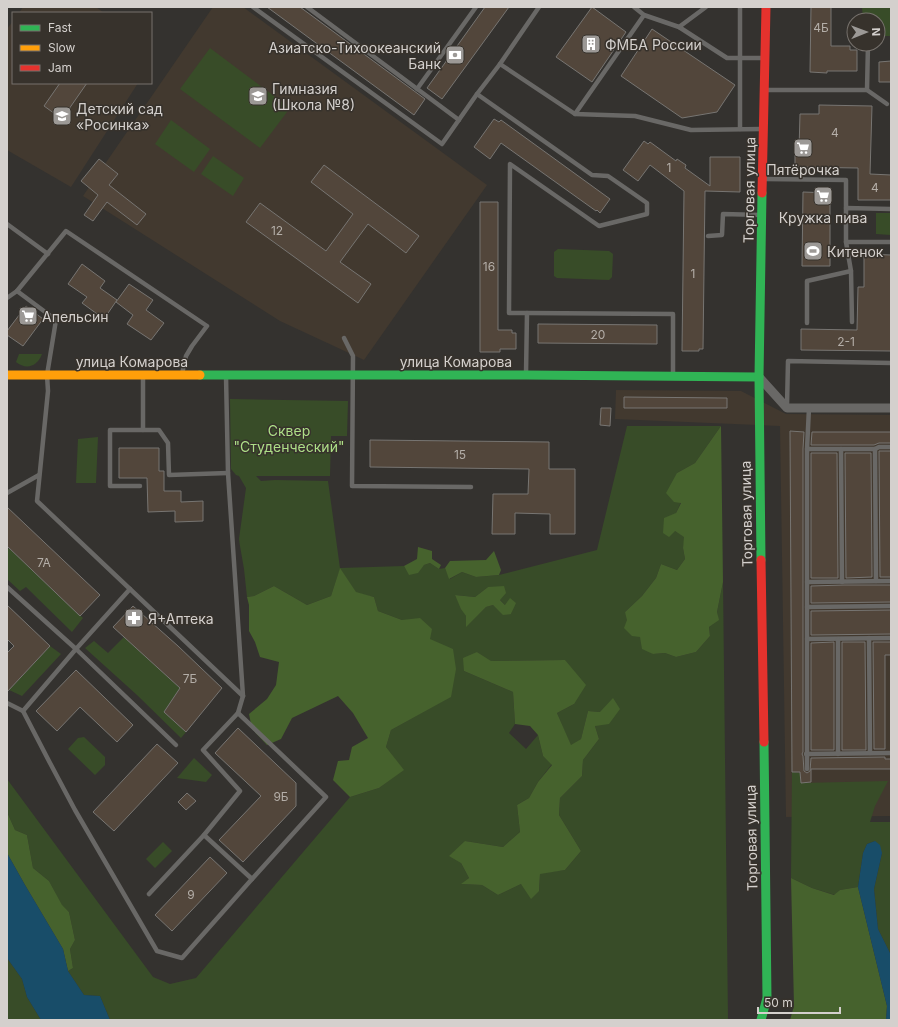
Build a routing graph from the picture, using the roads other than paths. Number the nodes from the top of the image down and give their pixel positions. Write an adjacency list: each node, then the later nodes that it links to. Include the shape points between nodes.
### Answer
1 (253, 7): 21 (lane, via 442,144)
2 (307, 7): 15 (lane)
3 (476, 7): 15 (lane)
4 (539, 7): 14 (lane)
5 (634, 7): 9 (lane)
6 (706, 7): 10 (lane)
7 (740, 7): 12 (lane)
8 (766, 7): 13 (street, Торговая улица)
9 (644, 15): 10 (lane); 20 (lane)
10 (680, 27): 12 (lane, via 727,58)
11 (868, 52): 17 (lane)
12 (741, 58): 13 (lane); 22 (lane)
13 (766, 58): 16 (street, Торговая улица)
14 (500, 64): 18 (lane); 20 (lane)
15 (417, 89): 21 (lane)
16 (765, 90): 17 (lane); 23 (street, Торговая улица)
17 (867, 90): 19 (lane)
18 (477, 94): 21 (lane); 36 (lane, via 592,175 608,176 647,202 647,214 599,226 510,164 509,313)
19 (887, 104)
20 (575, 114): 22 (lane, via 635,116 691,130)
21 (459, 120)
22 (740, 129): 23 (lane)
23 (764, 129): 24 (street, Торговая улица)
24 (763, 180): 25 (lane, via 846,180); 27 (street, Торговая улица)
25 (846, 208): 26 (lane); 30 (lane)
26 (891, 209)
27 (762, 215): 29 (lane, via 723,214 722,235); 49 (street, Торговая улица)
28 (7, 224): 32 (lane)
29 (708, 236)
30 (846, 242): 31 (lane); 33 (lane)
31 (891, 242)
32 (48, 254): 34 (lane); 41 (lane, via 66,231 207,326 186,356)
33 (851, 271): 37 (lane); 38 (lane, via 807,281)
34 (17, 291): 35 (lane); 44 (lane, via 56,320)
35 (7, 298)
36 (527, 313): 47 (lane); 48 (lane, via 673,314)
37 (852, 322)
38 (807, 323)
39 (344, 338): 46 (lane, via 353,356)
40 (891, 363): 50 (lane, via 788,361)
41 (182, 374): 42 (street, улица Комарова); 45 (street, улица Комарова)
42 (226, 374): 46 (street, улица Комарова); 58 (lane)
43 (7, 375): 44 (street, улица Комарова)
44 (47, 375): 45 (street, улица Комарова); 59 (lane, via 48,390)
45 (143, 375): 53 (lane)
46 (353, 375): 47 (street, улица Комарова); 61 (lane, via 352,486)
47 (526, 375): 48 (street, улица Комарова)
48 (673, 376): 49 (street, улица Комарова)
49 (759, 377): 50 (street); 89 (street, Торговая улица, via 767,998)
50 (787, 408): 51 (street)
51 (809, 408): 52 (street); 55 (lane)
52 (891, 408)
53 (143, 430): 58 (lane, via 159,430 168,443 170,475); 60 (lane, via 110,430 110,486)
54 (891, 447): 57 (lane)
55 (807, 449): 56 (lane); 64 (lane)
56 (841, 449): 57 (lane); 65 (lane)
57 (875, 449): 63 (lane)
58 (228, 473): 76 (lane)
59 (39, 475): 62 (lane); 68 (lane, via 37,501)
60 (140, 486)
61 (471, 487)
62 (7, 493)
63 (876, 581): 65 (lane); 66 (lane)
64 (807, 582): 65 (lane); 70 (lane)
65 (842, 582)
66 (891, 582)
67 (7, 588): 75 (lane)
68 (130, 589): 75 (lane); 76 (lane)
69 (891, 606): 70 (lane)
70 (807, 607): 73 (lane)
71 (869, 638): 72 (lane); 74 (lane); 81 (lane)
72 (891, 638)
73 (807, 639): 74 (lane); 83 (lane)
74 (838, 639): 84 (lane)
75 (76, 649): 78 (lane); 80 (lane)
76 (243, 696): 79 (lane)
77 (7, 703): 78 (lane)
78 (23, 711): 87 (lane, via 75,810 157,952 182,958)
79 (238, 713): 86 (lane, via 204,750 240,791); 87 (lane, via 326,796)
80 (176, 745)
81 (870, 753): 82 (lane); 84 (lane)
82 (891, 753)
83 (806, 754): 84 (lane); 85 (lane)
84 (838, 754)
85 (807, 769)
86 (204, 835): 87 (lane); 88 (lane)
87 (252, 879)
88 (149, 894)
89 (762, 1020)

